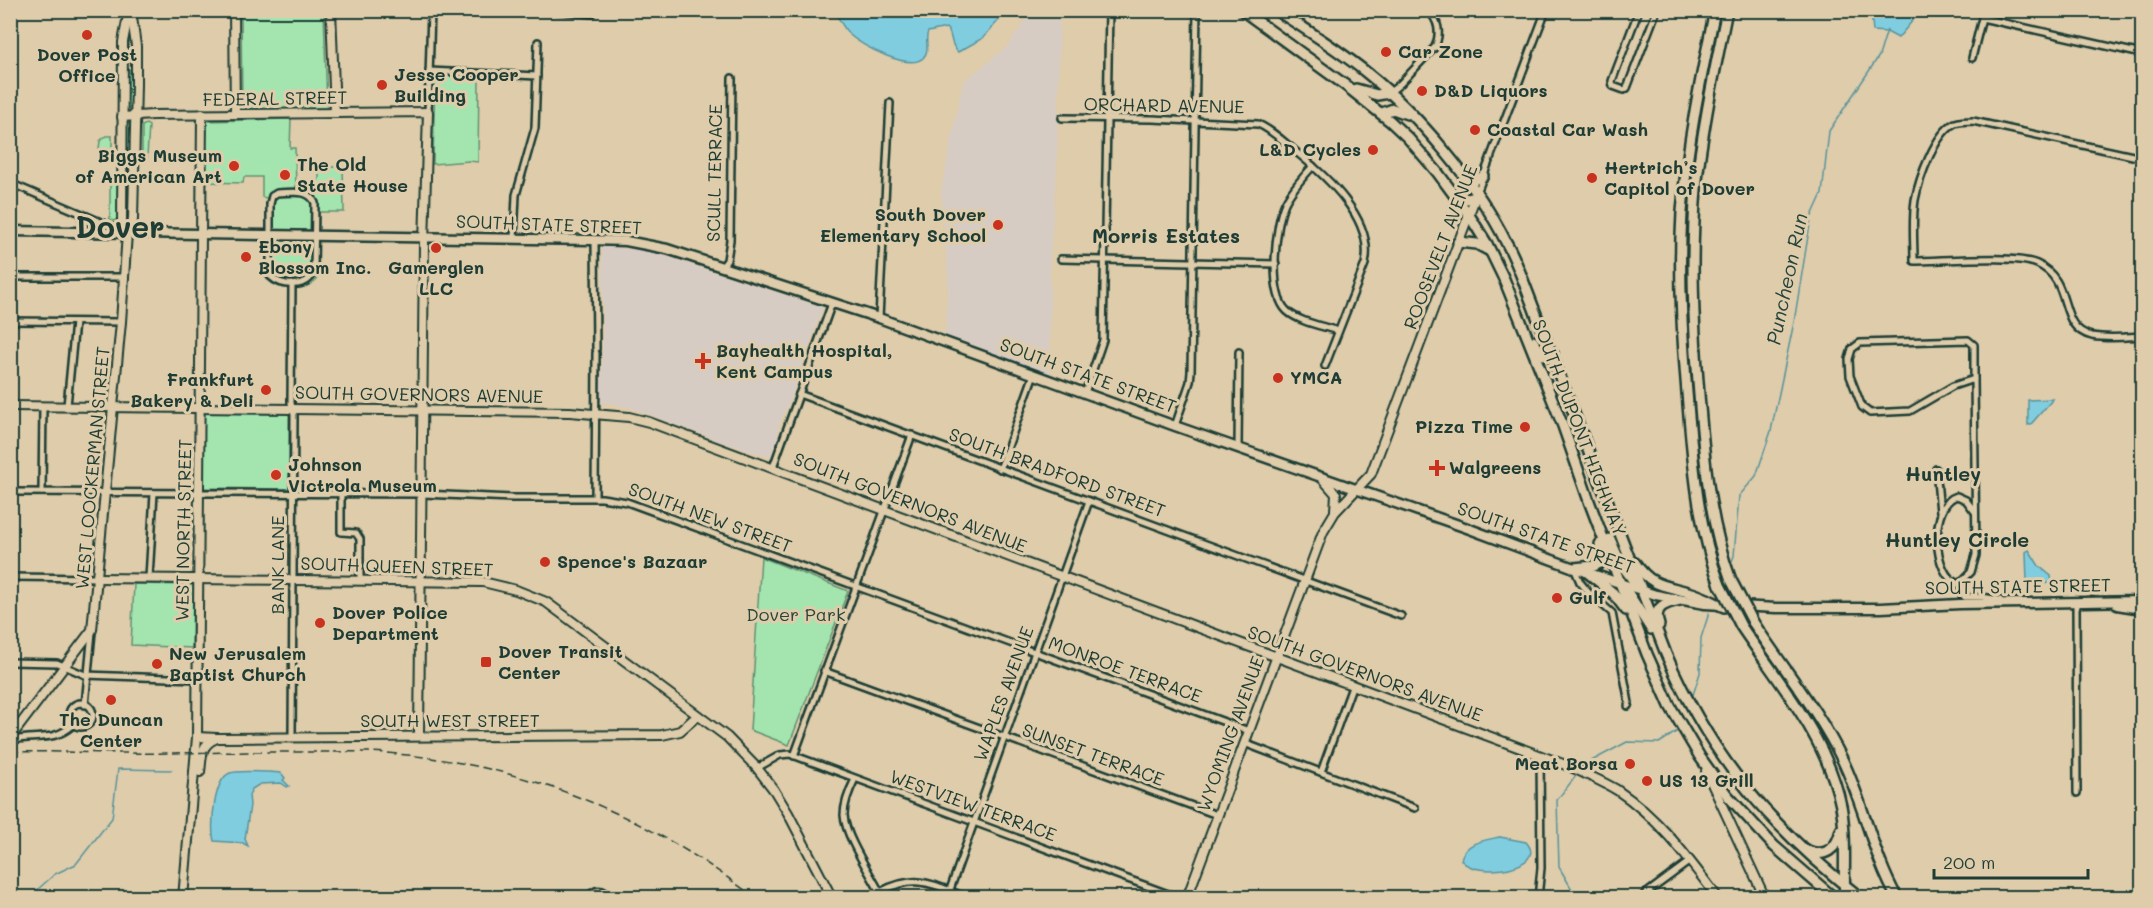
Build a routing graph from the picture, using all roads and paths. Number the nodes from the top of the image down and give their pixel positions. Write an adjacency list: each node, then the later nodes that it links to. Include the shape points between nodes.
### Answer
1 (130, 10): 24 (street); 28 (street, via 136,46)
2 (234, 10): 36 (street)
3 (331, 10): 33 (street)
4 (431, 10): 25 (street)
5 (554, 10): 18 (street)
6 (1109, 10): 41 (street)
7 (1197, 10): 42 (street)
8 (1242, 10): 29 (highway, SOUTH DUPONT HIGHWAY)
9 (1276, 10): 30 (highway, SOUTH DUPONT HIGHWAY)
10 (1428, 10): 19 (street)
11 (1443, 10): 19 (street)
12 (1546, 10): 45 (street, ROOSEVELT AVENUE)
13 (1639, 10): 14 (street, via 1612,81 1613,86 1624,90)
14 (1657, 10)
15 (1715, 10): 180 (highway, bridge, via 1686,168 1681,231 1680,297 1697,497 1707,548 1720,585 1741,626 1822,750)
16 (1727, 10): 206 (highway, bridge, via 1699,163 1693,237 1694,333 1714,524 1731,580 1753,622 1835,747)
17 (1980, 10): 20 (street)
18 (592, 14)
19 (1434, 16): 30 (street, via 1439,30 1435,47)
20 (1982, 18): 22 (street); 23 (street)
21 (538, 42): 26 (street)
22 (2142, 54)
23 (1972, 58)
24 (123, 62): 28 (street); 38 (street)
25 (429, 71): 26 (street); 32 (street)
26 (537, 76): 59 (street, via 535,128 516,195)
27 (732, 78): 67 (street, SCULL TERRACE, via 730,240)
28 (136, 84): 39 (street)
29 (1345, 85): 30 (highway, via 1368,94); 34 (highway, SOUTH DUPONT HIGHWAY)
30 (1389, 93): 37 (highway, SOUTH DUPONT HIGHWAY)
31 (890, 103): 73 (street)
32 (428, 112): 33 (street, FEDERAL STREET); 58 (street)
33 (335, 113): 36 (street, FEDERAL STREET)
34 (1382, 113): 37 (highway, via 1393,109); 48 (highway, SOUTH DUPONT HIGHWAY)
35 (202, 114): 36 (street, FEDERAL STREET); 39 (street, FEDERAL STREET); 55 (street, WEST NORTH STREET)
36 (235, 114)
37 (1412, 116): 46 (highway, SOUTH DUPONT HIGHWAY)
38 (122, 117): 39 (street, FEDERAL STREET); 54 (street, via 122,223)
39 (136, 117): 54 (street, via 132,229)
40 (1062, 118): 41 (street, ORCHARD AVENUE)
41 (1108, 119): 42 (street, ORCHARD AVENUE); 64 (street)
42 (1196, 120): 44 (street, ORCHARD AVENUE, via 1258,124); 65 (street)
43 (2142, 158): 78 (street, via 1964,121 1954,124 1939,140 1918,189 1914,213 1914,261 2036,263 2055,278 2076,328 2102,337)
44 (1313, 166): 66 (street, via 1291,192 1281,213); 77 (street, ORCHARD AVENUE, via 1347,202 1367,248 1365,264)
45 (1483, 176): 46 (highway); 49 (street, ROOSEVELT AVENUE)
46 (1464, 178): 49 (highway, SOUTH DUPONT HIGHWAY)
47 (10, 183): 50 (street)
48 (1455, 194): 49 (highway, via 1467,199); 51 (highway, SOUTH DUPONT HIGHWAY)
49 (1476, 195): 51 (street, ROOSEVELT AVENUE); 80 (highway, SOUTH DUPONT HIGHWAY, via 1506,242)
50 (79, 213): 53 (street, via 84,220); 54 (street)
51 (1469, 214): 61 (street, ROOSEVELT AVENUE); 62 (highway, SOUTH DUPONT HIGHWAY)
52 (10, 231): 53 (main road, SOUTH STATE STREET)
53 (84, 232): 54 (main road, SOUTH STATE STREET)
54 (128, 233): 55 (main road, SOUTH STATE STREET); 69 (street, WEST LOOCKERMAN STREET)
55 (202, 234): 56 (main road, SOUTH STATE STREET); 90 (street, WEST NORTH STREET)
56 (270, 236): 57 (main road, SOUTH STATE STREET); 57 (street, via 270,200 275,194 306,193 314,199); 70 (street, via 270,276 281,284)
57 (315, 236): 58 (main road, SOUTH STATE STREET); 70 (street, via 313,276 303,284)
58 (425, 237): 59 (main road, SOUTH STATE STREET); 92 (street)
59 (514, 239): 60 (main road, SOUTH STATE STREET)
60 (595, 240): 67 (main road, SOUTH STATE STREET, via 657,246); 93 (street)
61 (1458, 242): 62 (highway, via 1477,244); 103 (street, ROOSEVELT AVENUE, via 1371,474)
62 (1491, 252): 71 (highway, SOUTH DUPONT HIGHWAY)
63 (1061, 259): 64 (street)
64 (1105, 260): 65 (street); 84 (street, via 1102,344)
65 (1193, 262): 66 (street); 94 (street, via 1190,379)
66 (1276, 264): 77 (street, via 1278,296 1284,308)
67 (722, 267): 72 (main road, SOUTH STATE STREET)
68 (10, 277): 69 (street)
69 (125, 278): 76 (street, WEST LOOCKERMAN STREET)
70 (292, 284): 91 (street, BANK LANE)
71 (1508, 288): 80 (highway, via 1535,346 1543,355); 95 (highway, SOUTH DUPONT HIGHWAY)
72 (832, 303): 73 (main road, SOUTH STATE STREET); 85 (street)
73 (879, 318): 82 (main road, SOUTH STATE STREET)
74 (10, 321): 75 (street)
75 (75, 322): 76 (street); 88 (street)
76 (121, 322): 89 (street, WEST LOOCKERMAN STREET)
77 (1338, 332): 81 (street, ORCHARD AVENUE)
78 (2142, 336)
79 (1239, 352): 97 (street)
80 (1553, 354): 120 (highway, SOUTH DUPONT HIGHWAY)
81 (1325, 366)
82 (1034, 374): 84 (main road, SOUTH STATE STREET); 99 (street)
83 (1974, 379): 83 (street, via 1953,386 1911,411 1870,413 1862,407 1850,376 1849,358 1860,343 1968,340 1974,345); 102 (street)
84 (1085, 393): 94 (main road, SOUTH STATE STREET)
85 (799, 394): 96 (street, SOUTH BRADFORD STREET); 98 (street)
86 (10, 406): 87 (street, SOUTH GOVERNORS AVENUE)
87 (43, 406): 88 (street, SOUTH GOVERNORS AVENUE); 105 (street)
88 (68, 406): 89 (street, SOUTH GOVERNORS AVENUE)
89 (113, 406): 90 (street, SOUTH GOVERNORS AVENUE); 106 (street, WEST LOOCKERMAN STREET)
90 (200, 408): 91 (street, SOUTH GOVERNORS AVENUE); 108 (street, WEST NORTH STREET)
91 (291, 409): 92 (street, SOUTH GOVERNORS AVENUE); 109 (street, BANK LANE)
92 (423, 411): 93 (street, SOUTH GOVERNORS AVENUE); 111 (street)
93 (596, 413): 98 (street, SOUTH GOVERNORS AVENUE, via 649,422); 113 (street)
94 (1175, 426): 97 (main road, SOUTH STATE STREET)
95 (1563, 426): 115 (highway, SOUTH DUPONT HIGHWAY); 135 (highway, via 1617,556)
96 (912, 435): 99 (street, SOUTH BRADFORD STREET); 116 (street)
97 (1238, 448): 101 (main road, SOUTH STATE STREET)
98 (773, 468): 116 (street, SOUTH GOVERNORS AVENUE)
99 (1000, 468): 114 (street, SOUTH BRADFORD STREET)
100 (1936, 469): 119 (street)
101 (1319, 476): 103 (main road, SOUTH STATE STREET); 117 (street, via 1336,494)
102 (1975, 483): 112 (street, via 1971,494); 118 (street)
103 (1357, 489): 117 (street, WYOMING AVENUE); 121 (main road, SOUTH STATE STREET)
104 (10, 492): 105 (street, SOUTH NEW STREET)
105 (42, 492): 106 (street, SOUTH NEW STREET)
106 (105, 492): 107 (street, SOUTH NEW STREET); 125 (street, WEST LOOCKERMAN STREET)
107 (154, 493): 108 (street, SOUTH NEW STREET); 126 (street)
108 (199, 493): 109 (street, SOUTH NEW STREET); 127 (street, WEST NORTH STREET)
109 (293, 493): 110 (street, SOUTH NEW STREET); 128 (street, BANK LANE)
110 (341, 494): 111 (street, SOUTH NEW STREET); 130 (street, via 341,532 356,532 360,539)
111 (423, 495): 113 (street, SOUTH NEW STREET); 131 (street)
112 (1961, 497): 118 (street); 119 (street, via 1948,500)
113 (595, 498): 134 (street, SOUTH NEW STREET, via 627,502 664,514)
114 (1089, 501): 124 (street, WAPLES AVENUE); 129 (street, SOUTH BRADFORD STREET)
115 (1589, 501): 121 (highway, via 1603,558 1594,566); 132 (highway, SOUTH DUPONT HIGHWAY)
116 (884, 509): 124 (street, SOUTH GOVERNORS AVENUE); 134 (street)
117 (1334, 513): 129 (street, WYOMING AVENUE)
118 (1975, 513): 133 (street, via 1976,561)
119 (1940, 514): 133 (street, via 1941,564 1953,582)
120 (1628, 552): 135 (highway, SOUTH DUPONT HIGHWAY); 143 (highway, via 1641,572 1655,583)
121 (1574, 568): 122 (main road, SOUTH STATE STREET); 159 (street, via 1589,593 1612,613)
122 (1587, 572): 132 (main road, SOUTH STATE STREET); 146 (highway, via 1613,593)
123 (10, 577): 125 (street, SOUTH QUEEN STREET)
124 (1063, 577): 148 (street, WAPLES AVENUE); 150 (street, SOUTH GOVERNORS AVENUE)
125 (98, 578): 126 (street, SOUTH QUEEN STREET); 147 (street, WEST LOOCKERMAN STREET)
126 (149, 578): 127 (street, SOUTH QUEEN STREET)
127 (198, 579): 128 (street, SOUTH QUEEN STREET); 155 (street, WEST NORTH STREET)
128 (293, 579): 130 (street, SOUTH QUEEN STREET); 166 (street, BANK LANE)
129 (1305, 579): 145 (street, SOUTH BRADFORD STREET); 150 (street, WYOMING AVENUE)
130 (360, 580): 131 (street, SOUTH QUEEN STREET)
131 (422, 580): 160 (street, SOUTH QUEEN STREET, via 483,582 534,596 571,619); 163 (street)
132 (1619, 582): 135 (main road, SOUTH STATE STREET); 146 (highway, SOUTH DUPONT HIGHWAY); 149 (highway)
133 (1959, 584): 136 (street)
134 (855, 587): 148 (street, MONROE TERRACE); 153 (street)
135 (1641, 590): 138 (main road, SOUTH STATE STREET); 149 (highway, SOUTH DUPONT HIGHWAY)
136 (1959, 592): 140 (street, via 1965,597); 142 (street)
137 (2139, 599): 139 (main road, SOUTH STATE STREET)
138 (1680, 600): 143 (main road, SOUTH STATE STREET); 157 (highway, via 1663,604 1656,616)
139 (2105, 602): 141 (main road, SOUTH STATE STREET); 144 (main road)
140 (2019, 603): 141 (main road, SOUTH STATE STREET); 142 (main road, SOUTH STATE STREET)
141 (2076, 603): 176 (street)
142 (1960, 604): 143 (main road, SOUTH STATE STREET)
143 (1724, 607)
144 (2142, 609)
145 (1401, 616)
146 (1633, 619): 172 (highway, SOUTH DUPONT HIGHWAY, via 1670,706)
147 (92, 630): 152 (street); 154 (street, WEST LOOCKERMAN STREET)
148 (1035, 653): 162 (street, MONROE TERRACE); 167 (street, WAPLES AVENUE)
149 (1666, 654): 157 (highway, SOUTH DUPONT HIGHWAY)
150 (1276, 657): 156 (street, SOUTH GOVERNORS AVENUE); 162 (street, WYOMING AVENUE)
151 (10, 662): 152 (street, via 57,663)
152 (65, 667): 154 (street); 168 (street)
153 (824, 671): 167 (street, SUNSET TERRACE); 171 (street)
154 (89, 675): 155 (street); 158 (street, WEST LOOCKERMAN STREET)
155 (197, 680): 164 (street, WEST NORTH STREET)
156 (1353, 684): 170 (street, SOUTH GOVERNORS AVENUE); 174 (street)
157 (1681, 689): 184 (highway, SOUTH DUPONT HIGHWAY, via 1736,776)
158 (85, 705): 161 (street, via 76,705 70,711); 161 (street, via 91,710 92,719 85,726)
159 (1628, 706)
160 (697, 716): 163 (street, SOUTH WEST STREET, via 680,730 662,735); 173 (street, SOUTH QUEEN STREET, via 727,737)
161 (74, 725): 168 (street, via 54,737)
162 (1249, 731): 169 (street, WYOMING AVENUE)
163 (419, 735): 166 (street, SOUTH WEST STREET)
164 (197, 737): 165 (street, SOUTH WEST STREET); 177 (street, WEST NORTH STREET)
165 (217, 738): 166 (street, SOUTH WEST STREET); 177 (street, via 203,748)
166 (292, 738)
167 (1004, 738): 179 (street, SUNSET TERRACE); 181 (street, WAPLES AVENUE)
168 (10, 739)
169 (1244, 743): 174 (street); 179 (street, WYOMING AVENUE)
170 (1540, 755): 185 (street, SOUTH GOVERNORS AVENUE, via 1617,790 1673,838); 199 (street)
171 (794, 756): 173 (street, via 780,754); 175 (street, WESTVIEW TERRACE)
172 (1700, 757): 182 (highway, SOUTH DUPONT HIGHWAY); 183 (street)
173 (757, 768): 194 (street, SOUTH QUEEN STREET, via 788,813)
174 (1321, 772): 178 (street)
175 (855, 779): 181 (street, WESTVIEW TERRACE); 188 (street, via 844,817)
176 (2077, 793)
177 (191, 805): 191 (street, WEST NORTH STREET)
178 (1416, 808)
179 (1217, 815): 198 (street, WYOMING AVENUE)
180 (1842, 816): 184 (highway, via 1839,839 1829,852 1813,854); 186 (highway)
181 (973, 822): 187 (street, WAPLES AVENUE); 197 (street, WESTVIEW TERRACE)
182 (1753, 825): 183 (street, via 1741,820); 203 (highway, SOUTH DUPONT HIGHWAY)
183 (1736, 833): 202 (street)
184 (1800, 848): 186 (highway, SOUTH DUPONT HIGHWAY)
185 (1690, 861): 200 (street); 201 (street, SOUTH GOVERNORS AVENUE)
186 (1844, 884): 204 (highway); 205 (highway, SOUTH DUPONT HIGHWAY)
187 (950, 891): 188 (street, via 915,881 898,882); 195 (street, WAPLES AVENUE); 196 (street)
188 (881, 895)
189 (101, 897): 190 (street)
190 (114, 897)
191 (183, 897)
192 (588, 897): 193 (street, via 599,890)
193 (610, 897)
194 (832, 897)
195 (947, 897)
196 (968, 897)
197 (1179, 897)
198 (1187, 897)
199 (1538, 897)
200 (1640, 897)
201 (1718, 897)
202 (1765, 897)
203 (1834, 897)
204 (1845, 897)
205 (1861, 897)
206 (1897, 897)

